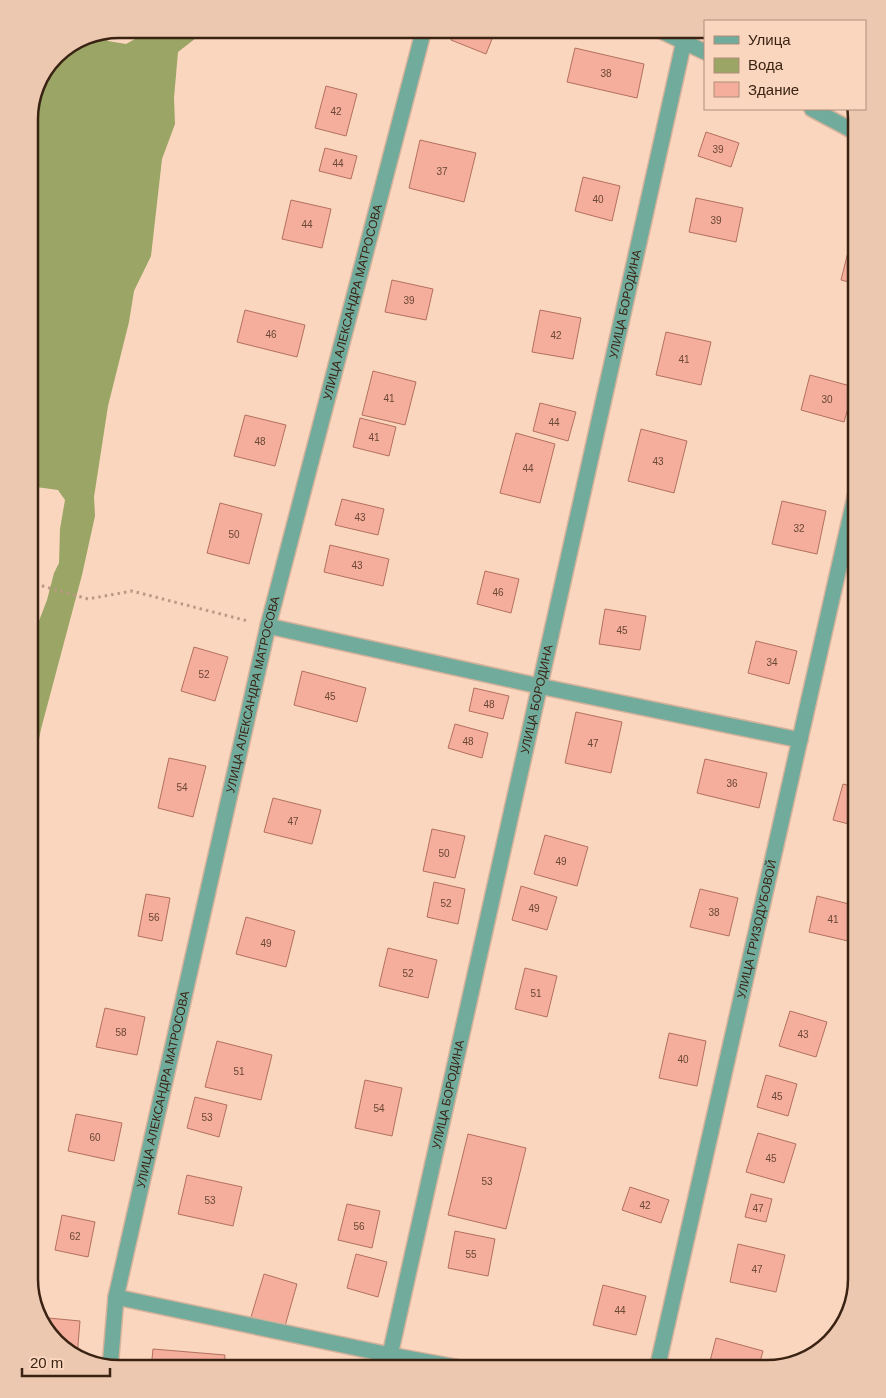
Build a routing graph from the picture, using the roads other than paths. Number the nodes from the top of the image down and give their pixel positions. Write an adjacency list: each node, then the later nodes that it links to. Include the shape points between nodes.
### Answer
1 (422, 38): 8 (street, УЛИЦА АЛЕКСАНДРА МАТРОСОВА)
2 (685, 38): 9 (street, УЛИЦА БОРОДИНА)
3 (689, 38): 4 (street)
4 (704, 51)
5 (814, 110): 6 (street)
6 (848, 128)
7 (848, 528): 10 (street, УЛИЦА ГРИЗОДУБОВОЙ)
8 (268, 626): 9 (street); 11 (street, УЛИЦА АЛЕКСАНДРА МАТРОСОВА)
9 (540, 686): 10 (street); 14 (street, УЛИЦА БОРОДИНА)
10 (800, 740): 15 (street, УЛИЦА ГРИЗОДУБОВОЙ)
11 (116, 1297): 12 (street, УЛИЦА АЛЕКСАНДРА МАТРОСОВА); 13 (street)
12 (111, 1360)
13 (382, 1360)
14 (390, 1360)
15 (659, 1360)

